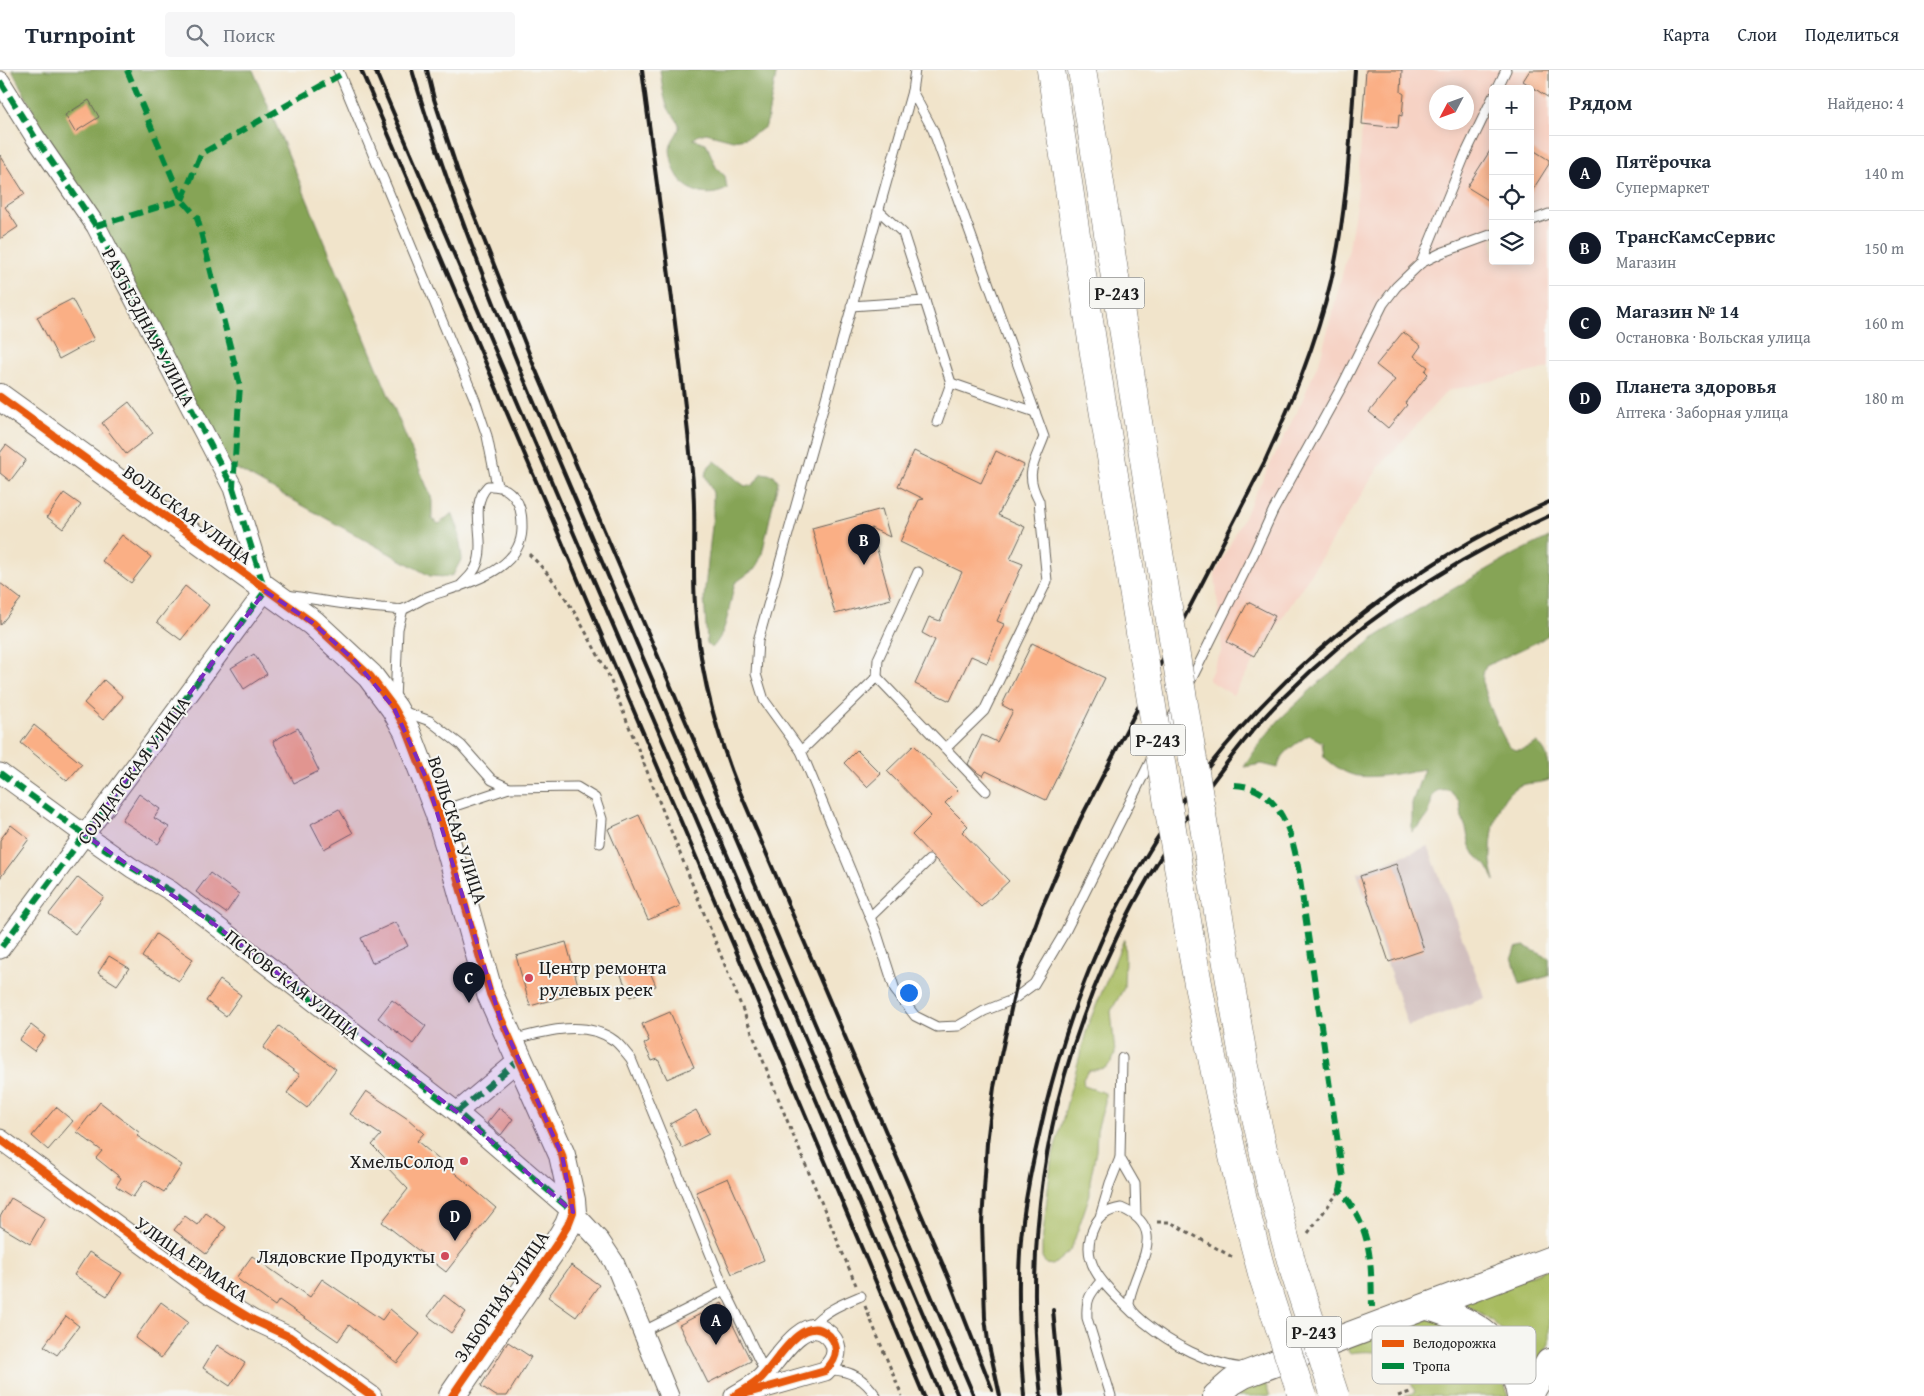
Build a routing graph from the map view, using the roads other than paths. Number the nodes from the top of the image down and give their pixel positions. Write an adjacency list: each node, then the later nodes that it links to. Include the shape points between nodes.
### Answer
1 (338, 70): 21 (lane, via 475,400 487,436)
2 (915, 70): 8 (lane)
3 (1051, 70): 69 (highway, Р-243, bridge, via 1095,360 1211,1057 1263,1278)
4 (1082, 70): 70 (highway, Р-243, bridge, via 1244,1062 1293,1268)
5 (1506, 70): 7 (lane)
6 (0, 81): 24 (street, РАЗЪЕЗДНАЯ УЛИЦА, via 96,226 233,488)
7 (1499, 85)
8 (912, 91): 10 (lane); 19 (lane, via 933,130)
9 (1489, 106): 14 (lane)
10 (878, 210): 15 (lane, via 903,233); 16 (lane)
11 (1549, 214): 12 (lane)
12 (1534, 219)
13 (1489, 235): 14 (lane)
14 (1421, 263): 37 (lane, via 1383,304 1273,511 1065,932 1034,984 1012,1000 958,1026 937,1027 915,1016 895,990)
15 (925, 301): 16 (lane); 17 (lane)
16 (851, 306): 29 (lane, via 758,642 756,674 764,700)
17 (951, 383): 19 (lane); 20 (lane)
18 (0, 397): 24 (street, ВОЛЬСКАЯ УЛИЦА)
19 (1035, 412): 28 (lane, via 1044,437 1030,476 1039,501 1047,581 984,711)
20 (937, 422)
21 (497, 486): 23 (lane, via 488,486 482,492 478,504 481,541 478,564); 23 (lane, via 507,489 519,505 522,518 520,546 503,565)
22 (918, 572): 26 (lane, via 878,659)
23 (460, 587): 25 (lane, via 425,598)
24 (265, 590): 25 (lane, via 347,606); 27 (street, ВОЛЬСКАЯ УЛИЦА, via 313,623 355,661); 34 (street, СОЛДАТСКАЯ УЛИЦА)
25 (403, 610): 27 (lane, via 398,629)
26 (877, 677): 28 (lane); 29 (lane)
27 (394, 708): 31 (lane, via 430,721 461,745 492,780); 33 (street, ВОЛЬСКАЯ УЛИЦА, via 410,739)
28 (946, 748): 32 (lane)
29 (801, 750): 37 (lane)
30 (0, 773): 34 (street, ПСКОВСКАЯ УЛИЦА)
31 (509, 788): 33 (lane); 35 (lane, via 577,787 595,798 602,819)
32 (986, 791)
33 (438, 812): 39 (street, ВОЛЬСКАЯ УЛИЦА, via 490,994)
34 (85, 836): 38 (street, СОЛДАТСКАЯ УЛИЦА); 41 (street, ПСКОВСКАЯ УЛИЦА, via 171,891)
35 (600, 842)
36 (929, 860): 37 (lane)
37 (870, 917)
38 (0, 948)
39 (514, 1050): 41 (street); 44 (street, ВОЛЬСКАЯ УЛИЦА, via 562,1155); 49 (lane, via 546,1031 574,1028 599,1031 617,1042 631,1059)
40 (1122, 1058): 43 (lane)
41 (458, 1112): 44 (street, ПСКОВСКАЯ УЛИЦА)
42 (0, 1139): 62 (street, УЛИЦА ЕРМАКА, via 210,1294 253,1320 290,1337)
43 (1120, 1158): 45 (lane, via 1135,1184); 46 (lane)
44 (573, 1212): 57 (street, ПСКОВСКАЯ УЛИЦА, via 614,1262); 63 (street, ЗАБОРНАЯ УЛИЦА, via 556,1245)
45 (1136, 1215): 46 (lane, via 1121,1208); 52 (lane, via 1146,1228 1148,1242 1130,1297)
46 (1100, 1217): 48 (lane, via 1089,1244 1092,1264)
47 (1549, 1260): 51 (street)
48 (1100, 1281): 52 (lane); 67 (lane, via 1088,1296 1087,1312)
49 (724, 1290): 57 (lane); 61 (lane)
50 (861, 1296): 55 (lane, via 820,1317)
51 (1428, 1307): 53 (street); 54 (street)
52 (1133, 1313): 60 (lane, via 1186,1350 1236,1367)
53 (1377, 1326)
54 (1476, 1326)
55 (810, 1328): 59 (street, via 824,1331 835,1343 834,1359); 61 (street, via 796,1337)
56 (1372, 1328): 60 (street)
57 (642, 1332): 64 (street, ПСКОВСКАЯ УЛИЦА)
58 (1549, 1362): 71 (street)
59 (826, 1370): 65 (street); 66 (lane, via 850,1373 862,1379)
60 (1258, 1370): 68 (street, via 1232,1382)
61 (766, 1373): 65 (street)
62 (372, 1396)
63 (452, 1396)
64 (669, 1396)
65 (735, 1396)
66 (876, 1396)
67 (1111, 1396)
68 (1216, 1396)
69 (1302, 1396)
70 (1335, 1396)
71 (1529, 1396)

